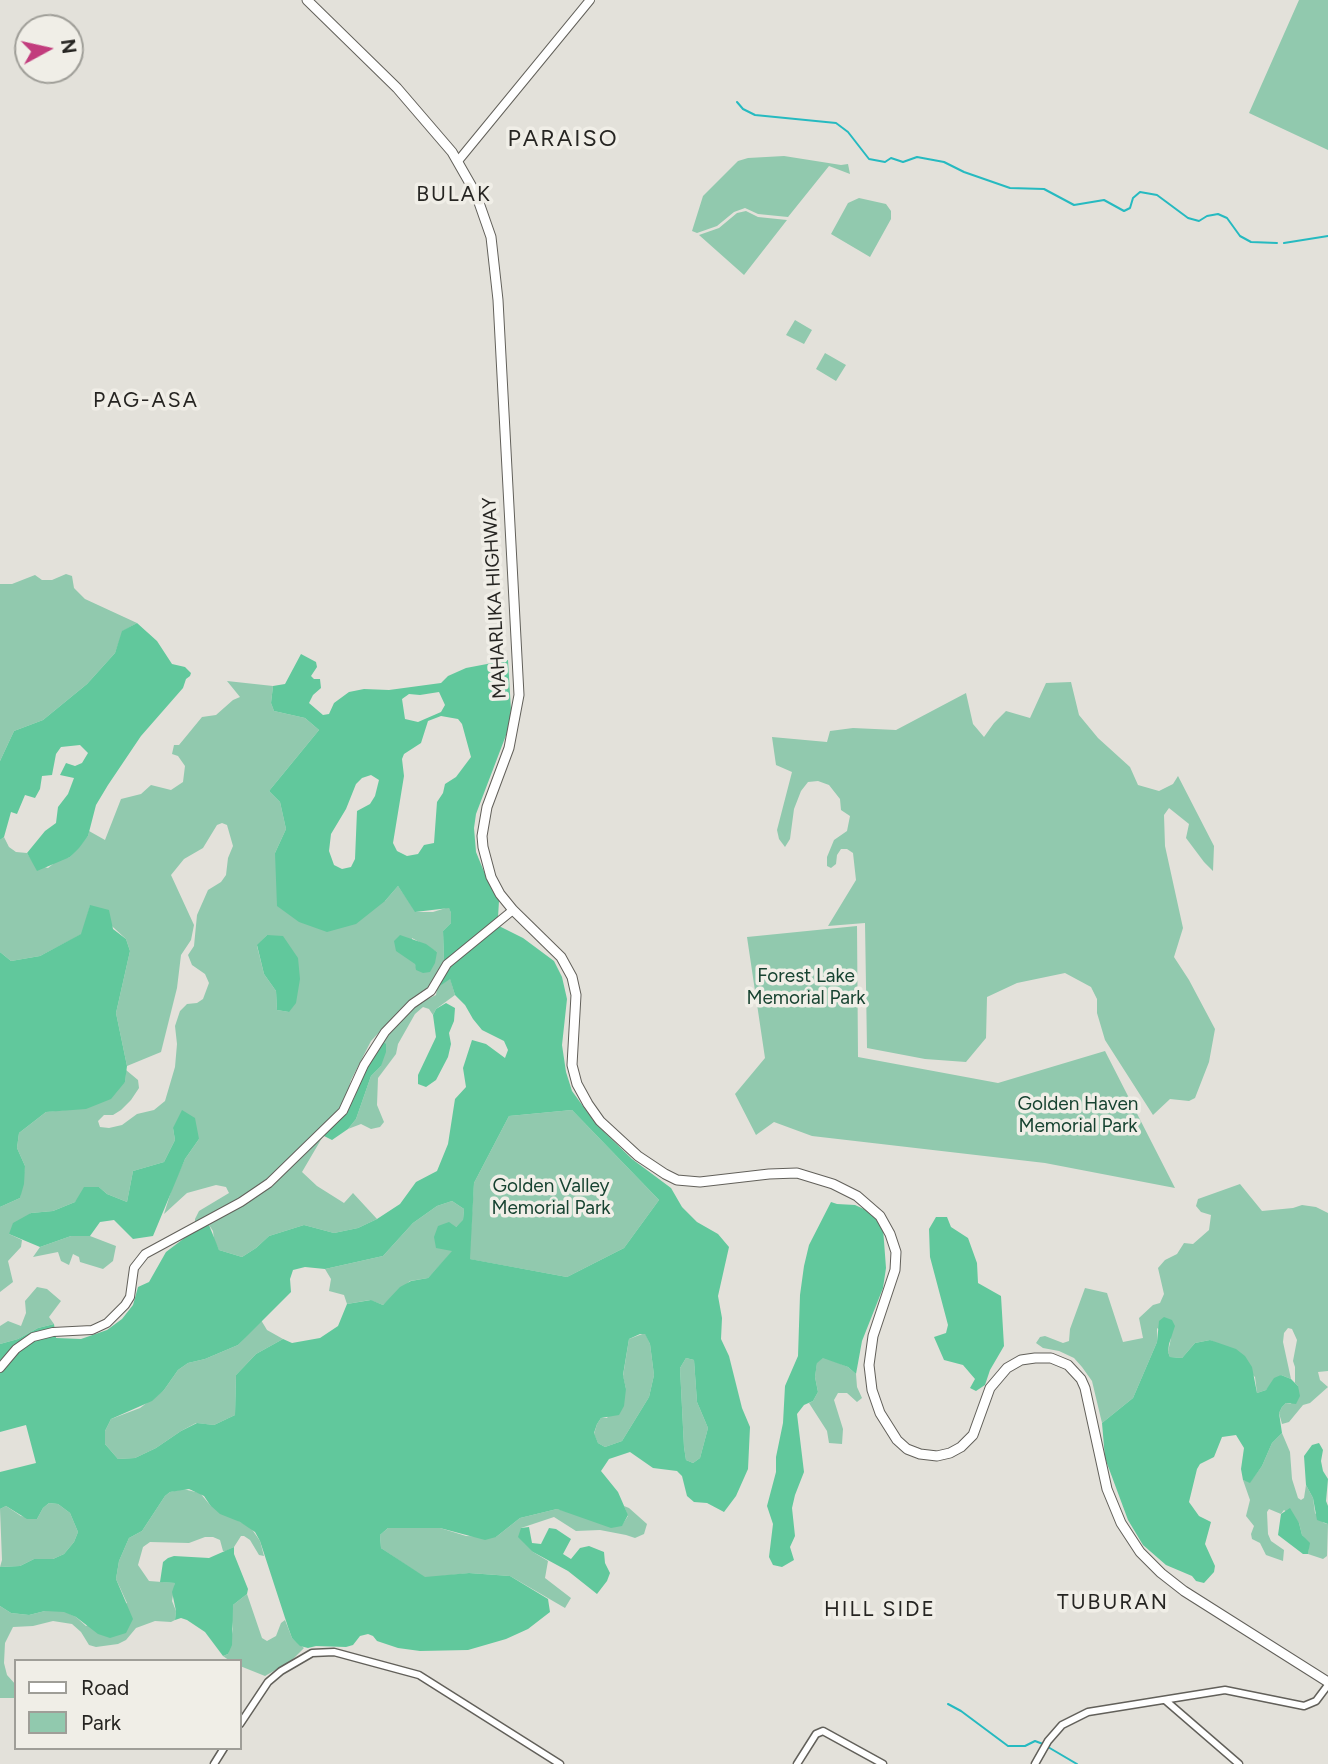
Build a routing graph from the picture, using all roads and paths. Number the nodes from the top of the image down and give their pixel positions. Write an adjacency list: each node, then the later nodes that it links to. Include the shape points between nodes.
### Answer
1 (307, 0): 3 (highway, MAHARLIKA HIGHWAY, via 397,88)
2 (590, 0): 3 (main road)
3 (458, 161): 4 (highway, MAHARLIKA HIGHWAY, via 486,221 497,280 519,695 514,730 486,807 482,836 491,877)
4 (513, 910): 5 (main road, via 447,964 431,991 385,1032 343,1111 269,1182 145,1254 134,1268 130,1297 107,1323 33,1338); 6 (highway, MAHARLIKA HIGHWAY, via 561,957 572,977 576,995 572,1065 577,1084 600,1121 638,1156 684,1182 797,1173 857,1196 880,1216 896,1252 895,1270 873,1336 869,1365 880,1413 902,1446 928,1456 961,1447 973,1435 990,1388 1007,1368 1042,1357 1068,1365 1085,1388 1107,1489 1140,1552 1184,1591)
5 (0, 1368)
6 (1328, 1684): 7 (street, via 1316,1701 1304,1706 1232,1690)
7 (1166, 1700): 12 (street, via 1078,1716 1062,1725); 13 (street)
8 (242, 1721): 9 (street, via 281,1671 312,1653 328,1651 419,1675)
9 (560, 1764)
10 (797, 1764): 11 (street, via 816,1734 823,1731)
11 (883, 1764)
12 (1035, 1764)
13 (1239, 1764)

